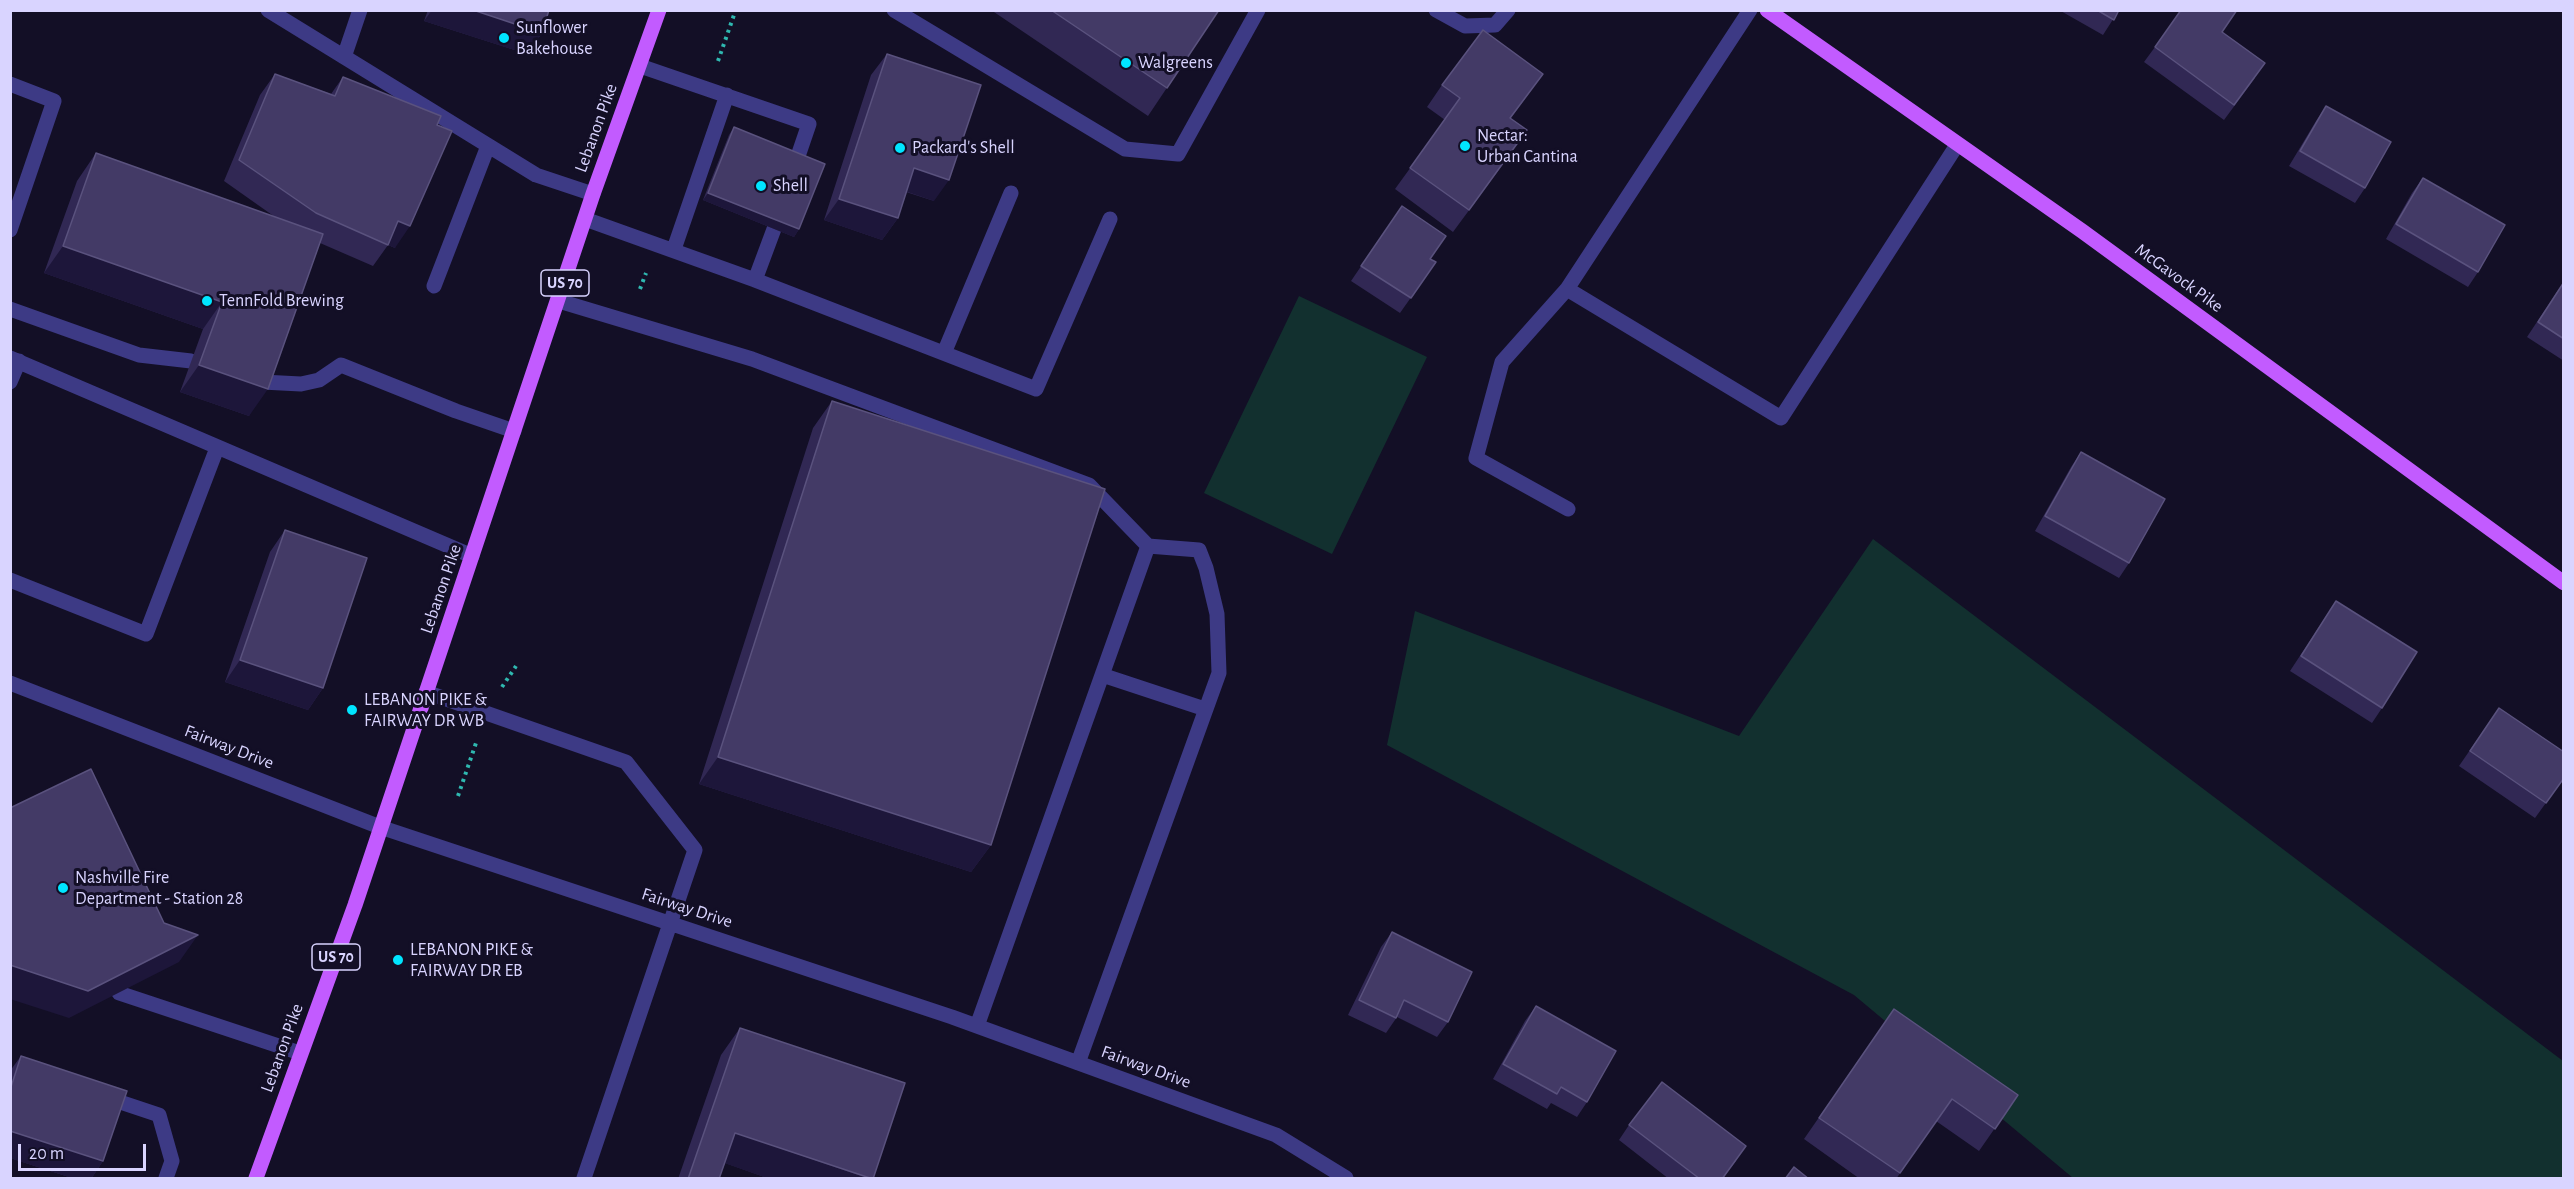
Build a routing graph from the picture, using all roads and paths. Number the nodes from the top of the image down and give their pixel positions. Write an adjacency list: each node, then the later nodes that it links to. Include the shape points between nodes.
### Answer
1 (268, 10): 10 (street)
2 (360, 10): 10 (street)
3 (659, 10): 11 (main road, Lebanon Pike / US 70)
4 (894, 10): 5 (street, via 1125,149 1178,154)
5 (1258, 10)
6 (1436, 10): 7 (street, via 1465,26 1495,25)
7 (1508, 10)
8 (1750, 10): 26 (street)
9 (1767, 10): 14 (main road, McGavock Pike)
10 (344, 57): 15 (street)
11 (639, 66): 13 (street); 18 (main road, Lebanon Pike / US 70)
12 (10, 84): 22 (street, via 54,101)
13 (727, 95): 16 (street, via 809,124); 23 (street)
14 (1957, 145): 26 (street, via 1781,418); 40 (main road, McGavock Pike, via 2082,231)
15 (488, 146): 18 (street, via 536,175); 25 (street)
16 (796, 162)
17 (1011, 193): 29 (street)
18 (593, 194): 19 (main road, Lebanon Pike / US 70)
19 (585, 219): 23 (street); 27 (main road, Lebanon Pike / US 70)
20 (1110, 219): 29 (street, via 1036,389)
21 (774, 229): 24 (street)
22 (10, 230)
23 (674, 249): 24 (street)
24 (755, 280): 29 (street)
25 (434, 286)
26 (1567, 289): 36 (street, via 1502,362 1476,458)
27 (560, 301): 34 (main road, Lebanon Pike / US 70); 37 (street, via 752,359 1089,485)
28 (10, 309): 31 (street, via 139,355)
29 (944, 353)
30 (15, 359): 32 (street); 35 (street)
31 (191, 362)
32 (10, 382)
33 (262, 382): 34 (street, via 301,384 319,380 341,365)
34 (514, 431): 38 (main road, Lebanon Pike / US 70)
35 (217, 448): 38 (street); 39 (street, via 146,634)
36 (1568, 509)
37 (1148, 546): 41 (street); 44 (street, via 1199,550 1206,568 1217,614 1218,673)
38 (472, 556): 43 (main road, Lebanon Pike / US 70)
39 (10, 580)
40 (2564, 583)
41 (1102, 675): 44 (street); 48 (street)
42 (10, 682): 45 (street, Fairway Drive)
43 (426, 692): 45 (main road, Lebanon Pike / US 70); 46 (street, via 626,762 695,850)
44 (1205, 709): 50 (street)
45 (380, 827): 46 (street, Fairway Drive); 49 (main road, Lebanon Pike / US 70)
46 (669, 923): 48 (street, Fairway Drive); 54 (street)
47 (119, 993): 49 (street)
48 (977, 1026): 50 (street, Fairway Drive)
49 (300, 1053): 53 (main road, Lebanon Pike / US 70)
50 (1078, 1063): 55 (street, Fairway Drive, via 1276,1135)
51 (95, 1094): 52 (street, via 159,1115 172,1161)
52 (166, 1179)
53 (256, 1179)
54 (584, 1179)
55 (1346, 1179)

